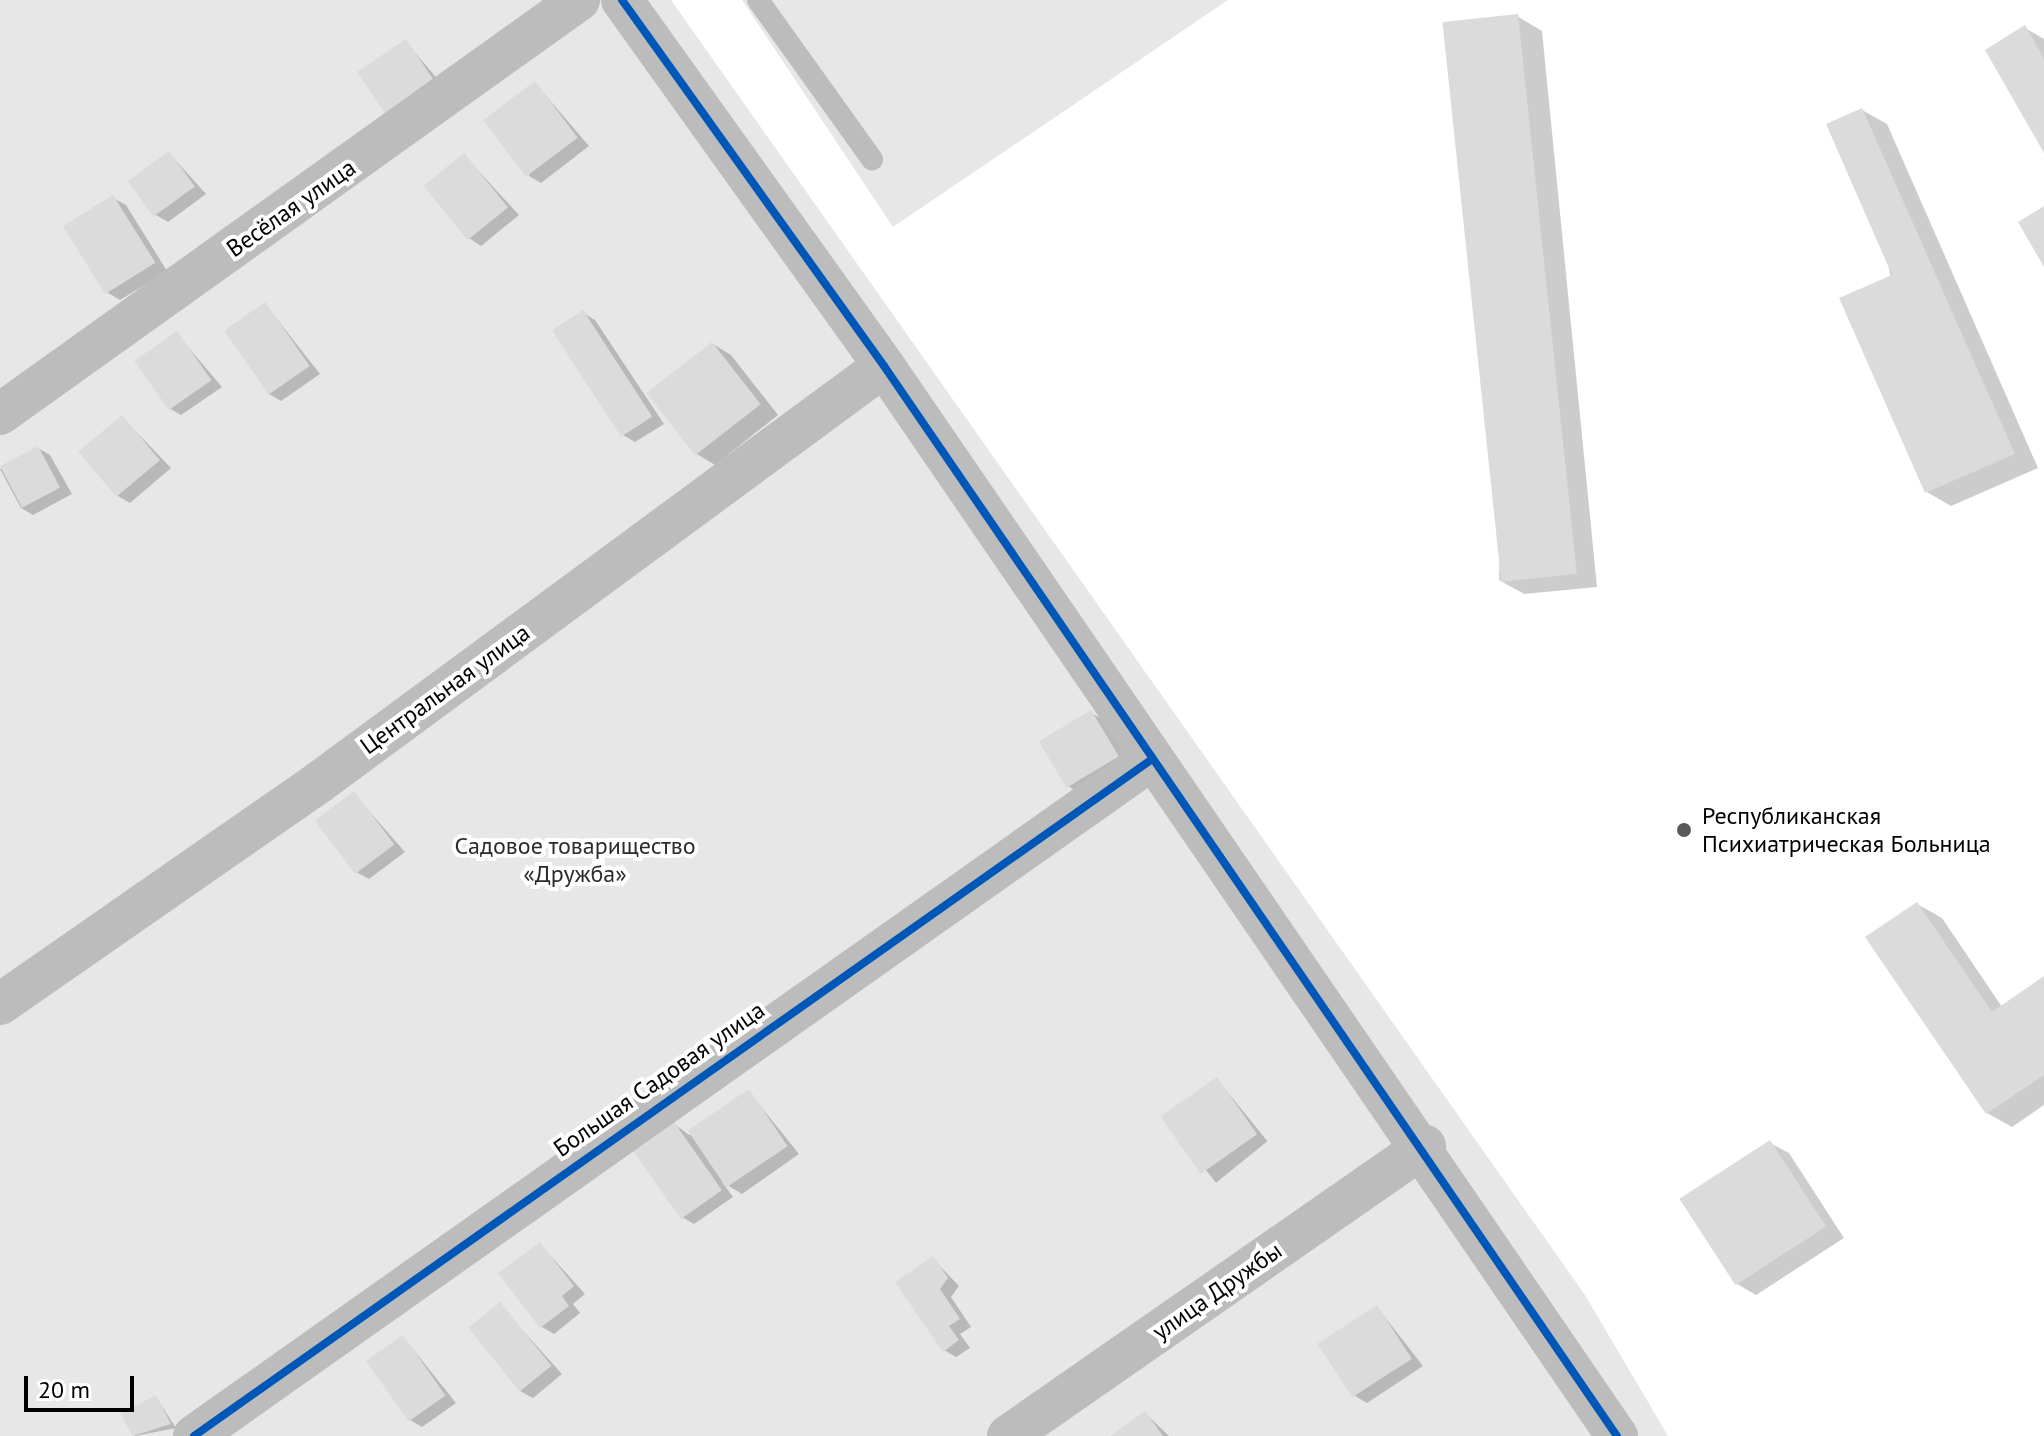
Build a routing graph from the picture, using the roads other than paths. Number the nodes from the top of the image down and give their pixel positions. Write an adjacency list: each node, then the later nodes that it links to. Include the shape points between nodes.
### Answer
1 (579, 0): 6 (street, Весёлая улица)
2 (622, 0): 5 (street)
3 (758, 0): 4 (lane)
4 (872, 159)
5 (884, 366): 7 (street); 8 (street, Центральная улица, via 318,783)
6 (0, 414)
7 (1151, 760): 9 (street); 10 (street, Большая Садовая улица)
8 (0, 1004)
9 (1425, 1146): 11 (street, улица Дружбы); 12 (street)
10 (194, 1436)
11 (1008, 1436)
12 (1617, 1436)

